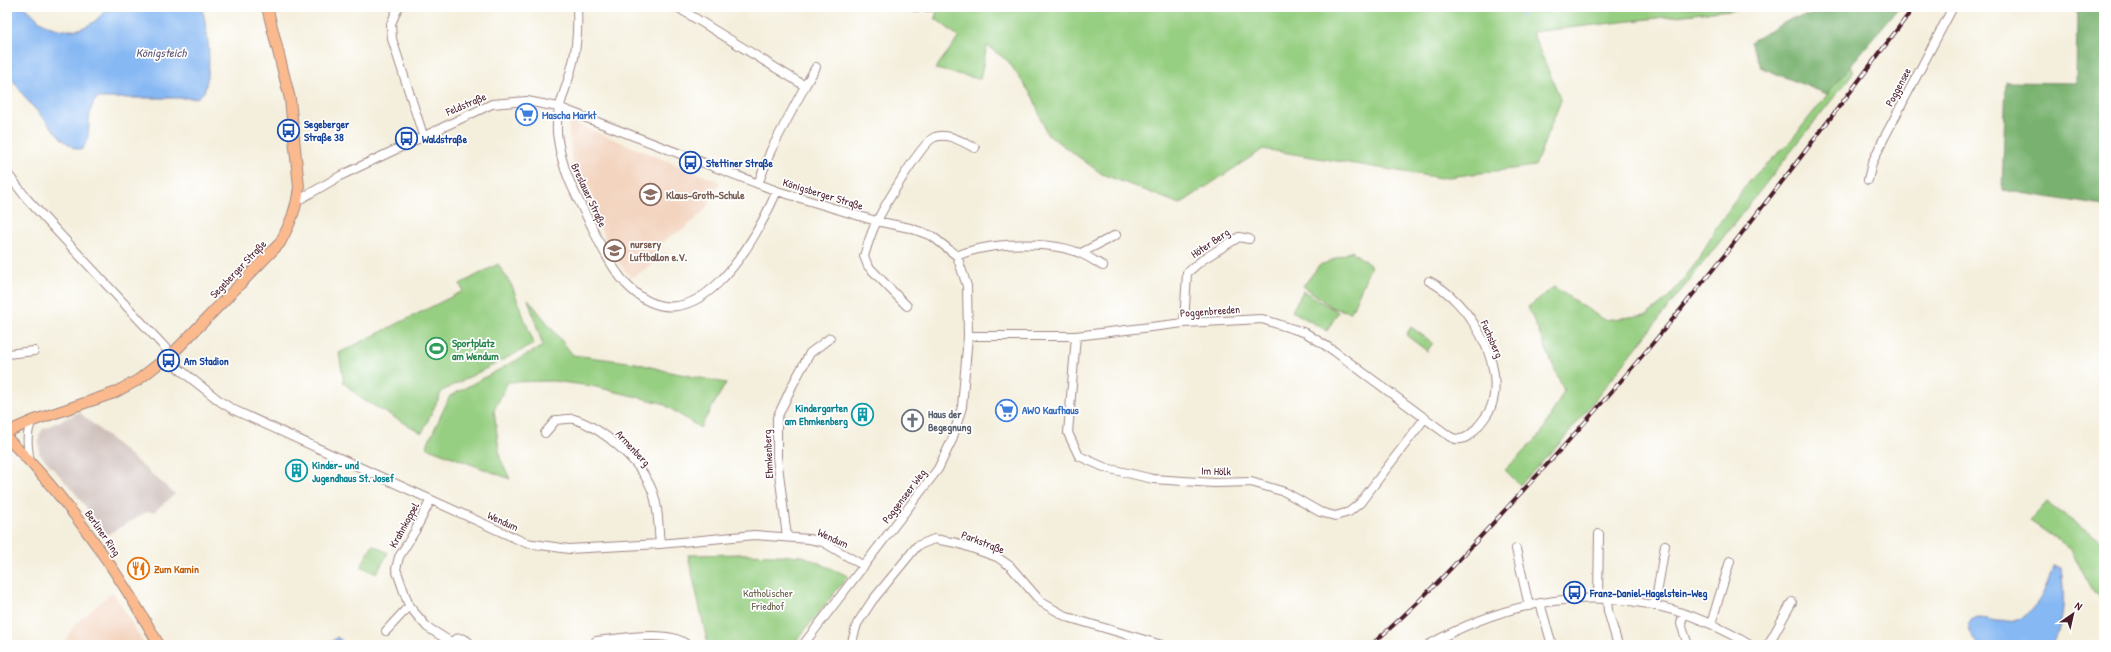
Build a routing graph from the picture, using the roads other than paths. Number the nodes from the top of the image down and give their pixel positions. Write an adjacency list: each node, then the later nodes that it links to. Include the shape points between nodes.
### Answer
1 (267, 7): 19 (main road, Segeberger Straße, via 292,113 299,187)
2 (398, 7): 13 (street, via 391,24 392,40)
3 (577, 7): 12 (street, via 578,29 572,69)
4 (677, 7): 11 (street)
5 (915, 7): 6 (street)
6 (918, 7)
7 (924, 7): 8 (street)
8 (931, 7)
9 (1953, 7): 16 (street, Poggensee, via 1883,140 1872,163)
10 (816, 67): 11 (street)
11 (805, 86): 17 (street, via 780,133)
12 (558, 107): 13 (street, Feldstraße, via 527,101 492,104); 17 (street, Königsberger Straße); 18 (street, Breslauer Straße, via 557,138 564,170 607,258 627,284 641,296 656,303 673,306 695,300 724,279 758,231)
13 (423, 135): 19 (street, Feldstraße, via 342,175)
14 (975, 148): 20 (street, via 947,136 935,136 930,139)
15 (7, 173): 34 (street, via 28,200)
16 (1868, 180)
17 (758, 184): 18 (street, Königsberger Straße)
18 (777, 191): 20 (street, Königsberger Straße)
19 (297, 201): 34 (main road, Segeberger Straße, via 291,222 280,242)
20 (876, 221): 24 (street, Königsberger Straße, via 910,228 932,236); 27 (street, via 864,256 868,266)
21 (1116, 235): 23 (street)
22 (1249, 240): 28 (street, Höter Berg, via 1239,237 1202,260 1188,273)
23 (1082, 253): 24 (street, via 1032,245 991,247); 25 (street)
24 (957, 256): 29 (street, via 967,286)
25 (1103, 266)
26 (1429, 281): 35 (street, Fuchsberg, via 1439,286 1462,307 1475,324 1491,361 1495,378 1491,407 1470,435 1455,440)
27 (907, 306)
28 (1184, 323): 30 (street, Poggenbreeden); 35 (street, Poggenbreeden, via 1262,319 1306,333)
29 (968, 336): 30 (street, Poggenbreeden); 48 (street, Poggenseer Weg, via 962,407 952,440 938,468)
30 (1076, 336): 35 (street, Im Hölk, via 1068,433 1080,456 1106,468 1153,479 1214,483 1251,482 1285,492 1320,512 1335,516 1349,512 1360,503)
31 (830, 338): 43 (street, Ehmkenberg, via 810,353 777,418 778,457)
32 (34, 350): 33 (street)
33 (7, 354)
34 (171, 354): 36 (main road, Segeberger Straße, via 138,380 114,393); 41 (street, Wendum, via 178,368 234,410)
35 (1425, 418)
36 (32, 421): 37 (main road, Segeberger Straße); 40 (street, via 27,430)
37 (7, 432)
38 (545, 433): 44 (street, Armenberg, via 556,420 574,419 606,435 627,455 642,471 652,490 657,508)
39 (7, 438): 40 (main road, Berliner Ring)
40 (31, 464): 61 (main road, Berliner Ring, via 66,503 96,543)
41 (430, 501): 44 (street, Wendum, via 526,543 569,549); 53 (street, Krahnkoppel, via 399,557 396,569)
42 (1599, 534): 49 (street)
43 (787, 537): 44 (street, Wendum, via 754,535); 48 (street, Wendum, via 823,542)
44 (660, 544)
45 (1665, 545): 55 (street)
46 (1516, 550): 54 (street)
47 (1730, 561): 57 (street)
48 (864, 566): 64 (street, Poggenseer Weg)
49 (1598, 597): 50 (street); 52 (street)
50 (1607, 598): 55 (street); 69 (street)
51 (1792, 602): 72 (street)
52 (1540, 603): 54 (street); 68 (street)
53 (409, 606): 58 (street); 60 (street, Krahnkoppel, via 427,627)
54 (1529, 606): 67 (street, via 1480,621)
55 (1655, 606): 56 (street)
56 (1683, 614): 57 (street); 70 (street, via 1681,624)
57 (1711, 624): 71 (street)
58 (386, 631)
59 (596, 641): 63 (street, via 666,636 678,638)
60 (450, 643): 62 (street, Krahnkoppel, via 459,638 466,639)
61 (159, 645)
62 (471, 645)
63 (687, 645)
64 (803, 645)
65 (851, 645): 66 (street, Parkstraße, via 857,624 872,601 917,546 934,539 957,543 996,557 1010,566 1041,602 1067,617)
66 (1162, 645)
67 (1428, 645)
68 (1552, 645)
69 (1618, 645)
70 (1688, 645)
71 (1750, 645)
72 (1768, 645)

